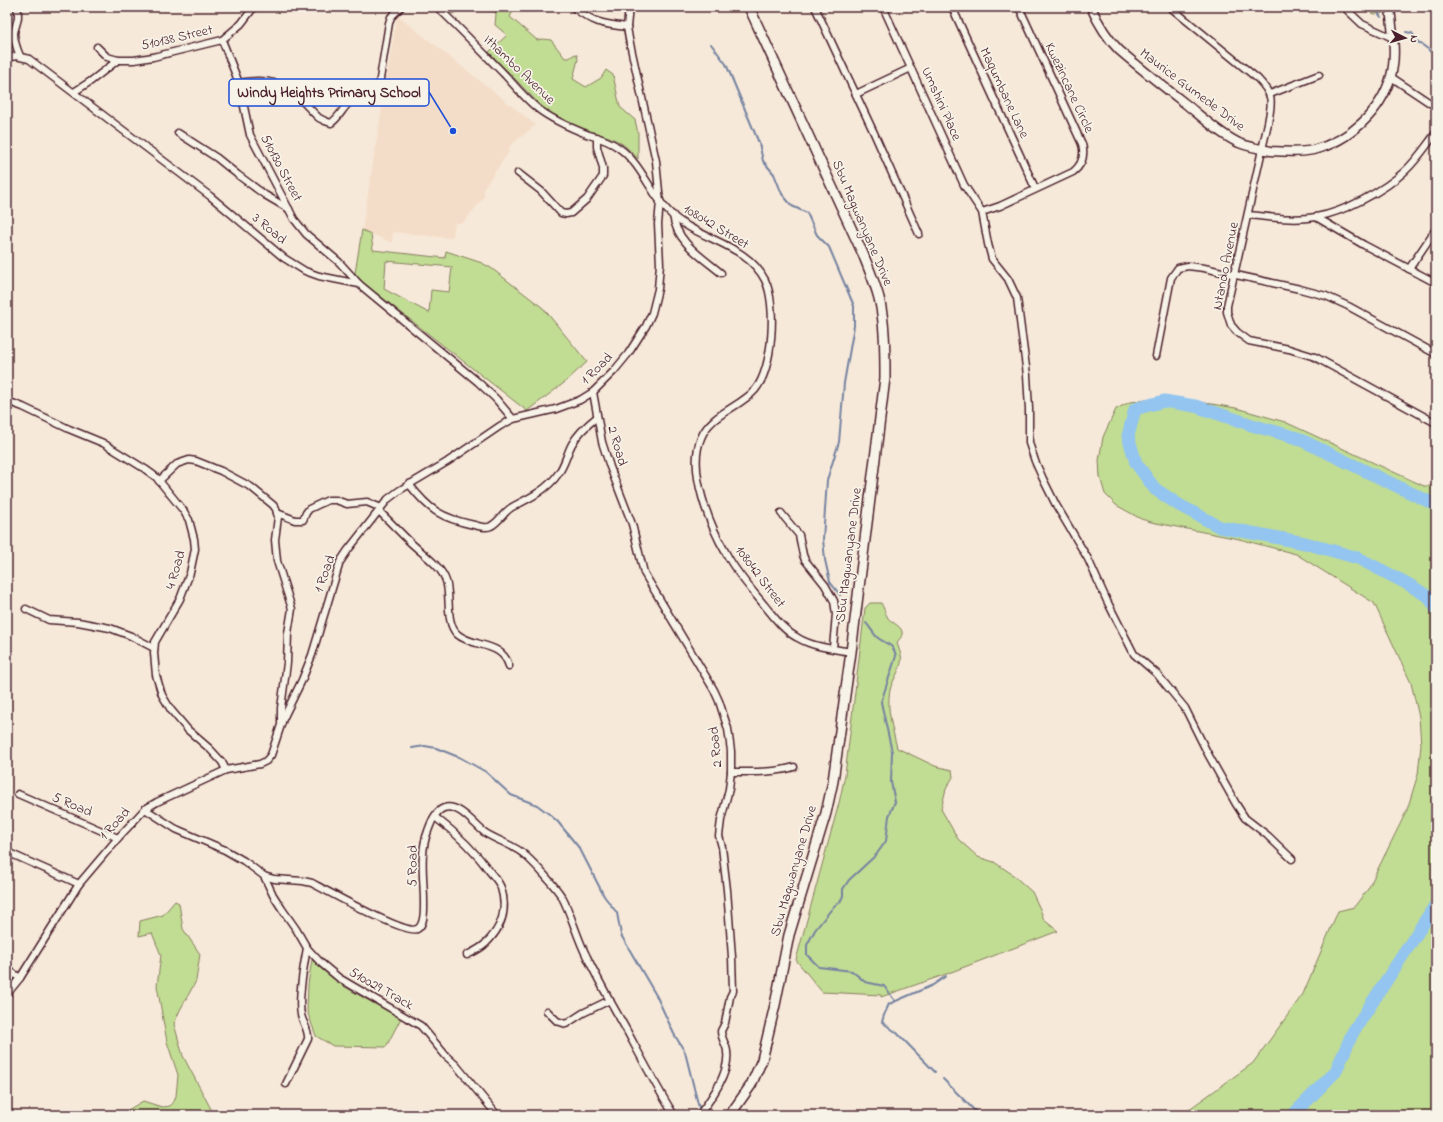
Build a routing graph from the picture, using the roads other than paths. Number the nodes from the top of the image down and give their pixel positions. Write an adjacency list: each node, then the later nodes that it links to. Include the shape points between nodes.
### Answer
1 (17, 7): 20 (street, via 18,20 14,35)
2 (254, 7): 18 (street, 510138 Street, via 241,24)
3 (401, 7): 26 (street, via 389,23 379,85 374,90 351,100 338,118 331,123 319,118 288,89 280,85)
4 (437, 7): 33 (street, Ithambo Avenue, via 535,107 567,126)
5 (574, 7): 16 (street, via 594,21)
6 (628, 7): 16 (street)
7 (749, 7): 65 (main road, Sbu Magwanyane Drive, via 863,254 879,300 884,332 885,378)
8 (815, 7): 28 (street)
9 (883, 7): 23 (street, Umshini Place)
10 (952, 7): 36 (street, Maqumbane Lane)
11 (1019, 7): 36 (street, Kwezincane Circle, via 1084,150 1073,172)
12 (1091, 7): 34 (street, Maurice Gumede Drive, via 1110,42 1124,55 1225,135 1239,143)
13 (1170, 7): 29 (street, via 1258,79)
14 (1344, 7): 17 (street, via 1362,24)
15 (1390, 7): 17 (street, Maurice Gumede Drive)
16 (627, 27): 37 (street, via 656,161)
17 (1393, 38): 25 (street, Maurice Gumede Drive, via 1394,60)
18 (222, 40): 22 (street, 510138 Street, via 147,58); 26 (street, 510130 Street)
19 (97, 47): 22 (street, via 107,57)
20 (20, 56): 21 (street); 27 (street, 3 Road, via 29,59)
21 (7, 58)
22 (118, 60): 27 (street)
23 (911, 68): 28 (street); 39 (street, Umshini Place, via 964,185)
24 (1319, 74): 29 (street)
25 (1391, 78): 30 (street); 34 (street, Maurice Gumede Drive, via 1370,115 1362,124 1341,138 1312,150)
26 (239, 83): 38 (street, 510130 Street, via 250,135)
27 (74, 92): 49 (street, 3 Road, via 210,196 295,266 319,276)
28 (856, 94): 44 (street)
29 (1270, 94): 34 (street, Ntando Avenue, via 1270,109)
30 (1436, 107)
31 (178, 133): 38 (street)
32 (1436, 133): 42 (street, via 1416,160 1386,185 1361,201)
33 (597, 137): 35 (street, via 603,176 588,199 571,213 561,213 541,191); 37 (street, Ithambo Avenue, via 626,153 640,169)
34 (1262, 150): 41 (street, Ntando Avenue)
35 (518, 173)
36 (1035, 188): 39 (street, Kwezincane Circle, via 1000,206)
37 (660, 202): 40 (street, 108042 Street); 52 (street, 1 Road, via 657,231 660,276 652,313 628,354)
38 (289, 209): 49 (street, 510130 Street, via 306,234 339,262)
39 (981, 210): 76 (street, via 989,252 1008,279 1017,298 1027,375 1029,443 1043,479 1088,559 1134,654 1157,674 1185,708 1245,818)
40 (672, 215): 46 (street, via 675,228 681,237); 64 (street, 108042 Street, via 686,226 748,260 761,273 771,300 770,345 764,376 750,394 706,428 697,449 698,478 714,529 738,572 783,627 799,639)
41 (1248, 215): 42 (street); 47 (street, Ntando Avenue)
42 (1316, 217): 45 (street)
43 (1436, 229): 45 (street)
44 (919, 234)
45 (1409, 269): 48 (street)
46 (721, 274)
47 (1234, 274): 50 (street, via 1326,296); 51 (street, via 1188,266 1175,271 1172,275); 56 (street, Ntando Avenue, via 1227,312 1231,325 1242,337 1314,357)
48 (1436, 283)
49 (359, 284): 55 (street, 3 Road, via 478,382)
50 (1436, 354)
51 (1156, 356)
52 (593, 392): 54 (street, 2 Road); 55 (street, 1 Road, via 556,409)
53 (7, 401): 57 (street, 4 Road, via 103,443 145,469)
54 (596, 417): 58 (street, via 572,443 559,473 553,480 527,500 512,506 491,526 485,528 442,515 423,502); 70 (street, 2 Road, via 605,453 632,524 644,573 704,670 719,701 730,740)
55 (513, 419): 58 (street, 1 Road)
56 (1436, 423)
57 (159, 481): 60 (street, via 177,464 189,460 196,461 251,486 273,505); 63 (street, 4 Road, via 189,520 193,531 194,550 186,586 160,632)
58 (408, 484): 59 (street, 1 Road, via 388,499)
59 (380, 509): 60 (street, via 367,502 347,504 332,499 309,509 303,520); 66 (street, via 444,576 452,624 457,634 501,652 508,659); 67 (street, 1 Road, via 340,562 312,655)
60 (277, 513): 67 (street, via 277,561 292,609 280,708)
61 (782, 513): 64 (street, via 799,535 803,555 809,566 834,601 836,614)
62 (26, 609): 63 (street, via 49,620 110,628)
63 (154, 648): 69 (street, 4 Road, via 156,675 166,703 184,726 210,749)
64 (833, 648): 65 (street, 108042 Street)
65 (851, 652): 90 (main road, Sbu Magwanyane Drive, via 833,781 826,813 789,935 762,1060 751,1085)
66 (509, 666)
67 (281, 728): 69 (street, 1 Road, via 266,761)
68 (794, 767): 70 (street, via 762,772)
69 (226, 770): 72 (street, 1 Road)
70 (731, 772): 89 (street, 2 Road, via 719,836 727,890 734,984 721,1031 728,1059 722,1078)
71 (18, 794): 74 (street, 5 Road)
72 (145, 809): 74 (street, 1 Road); 77 (street, 5 Road, via 176,830 238,857)
73 (435, 817): 77 (street, 5 Road, via 424,841 424,915 422,924 416,929 402,927 372,914 312,883); 80 (street, via 456,833 483,861 501,888 504,906 500,926 484,945); 84 (street, via 444,808 459,810 485,832 524,854 538,867 561,896 586,956)
74 (118, 838): 78 (street, 1 Road)
75 (7, 852): 78 (street)
76 (1292, 859)
77 (264, 876): 79 (street, 510029 Track, via 273,895)
78 (79, 884): 82 (street, 1 Road)
79 (307, 948): 86 (street, via 301,1015 308,1039); 87 (street, 510029 Track, via 339,978 421,1026)
80 (467, 955)
81 (7, 969): 82 (street)
82 (20, 978): 83 (street, 1 Road)
83 (7, 994)
84 (610, 1000): 85 (street, via 566,1024 557,1021); 88 (street)
85 (548, 1011)
86 (286, 1084)
87 (493, 1113)
88 (674, 1115)
89 (699, 1115)
90 (730, 1115)

